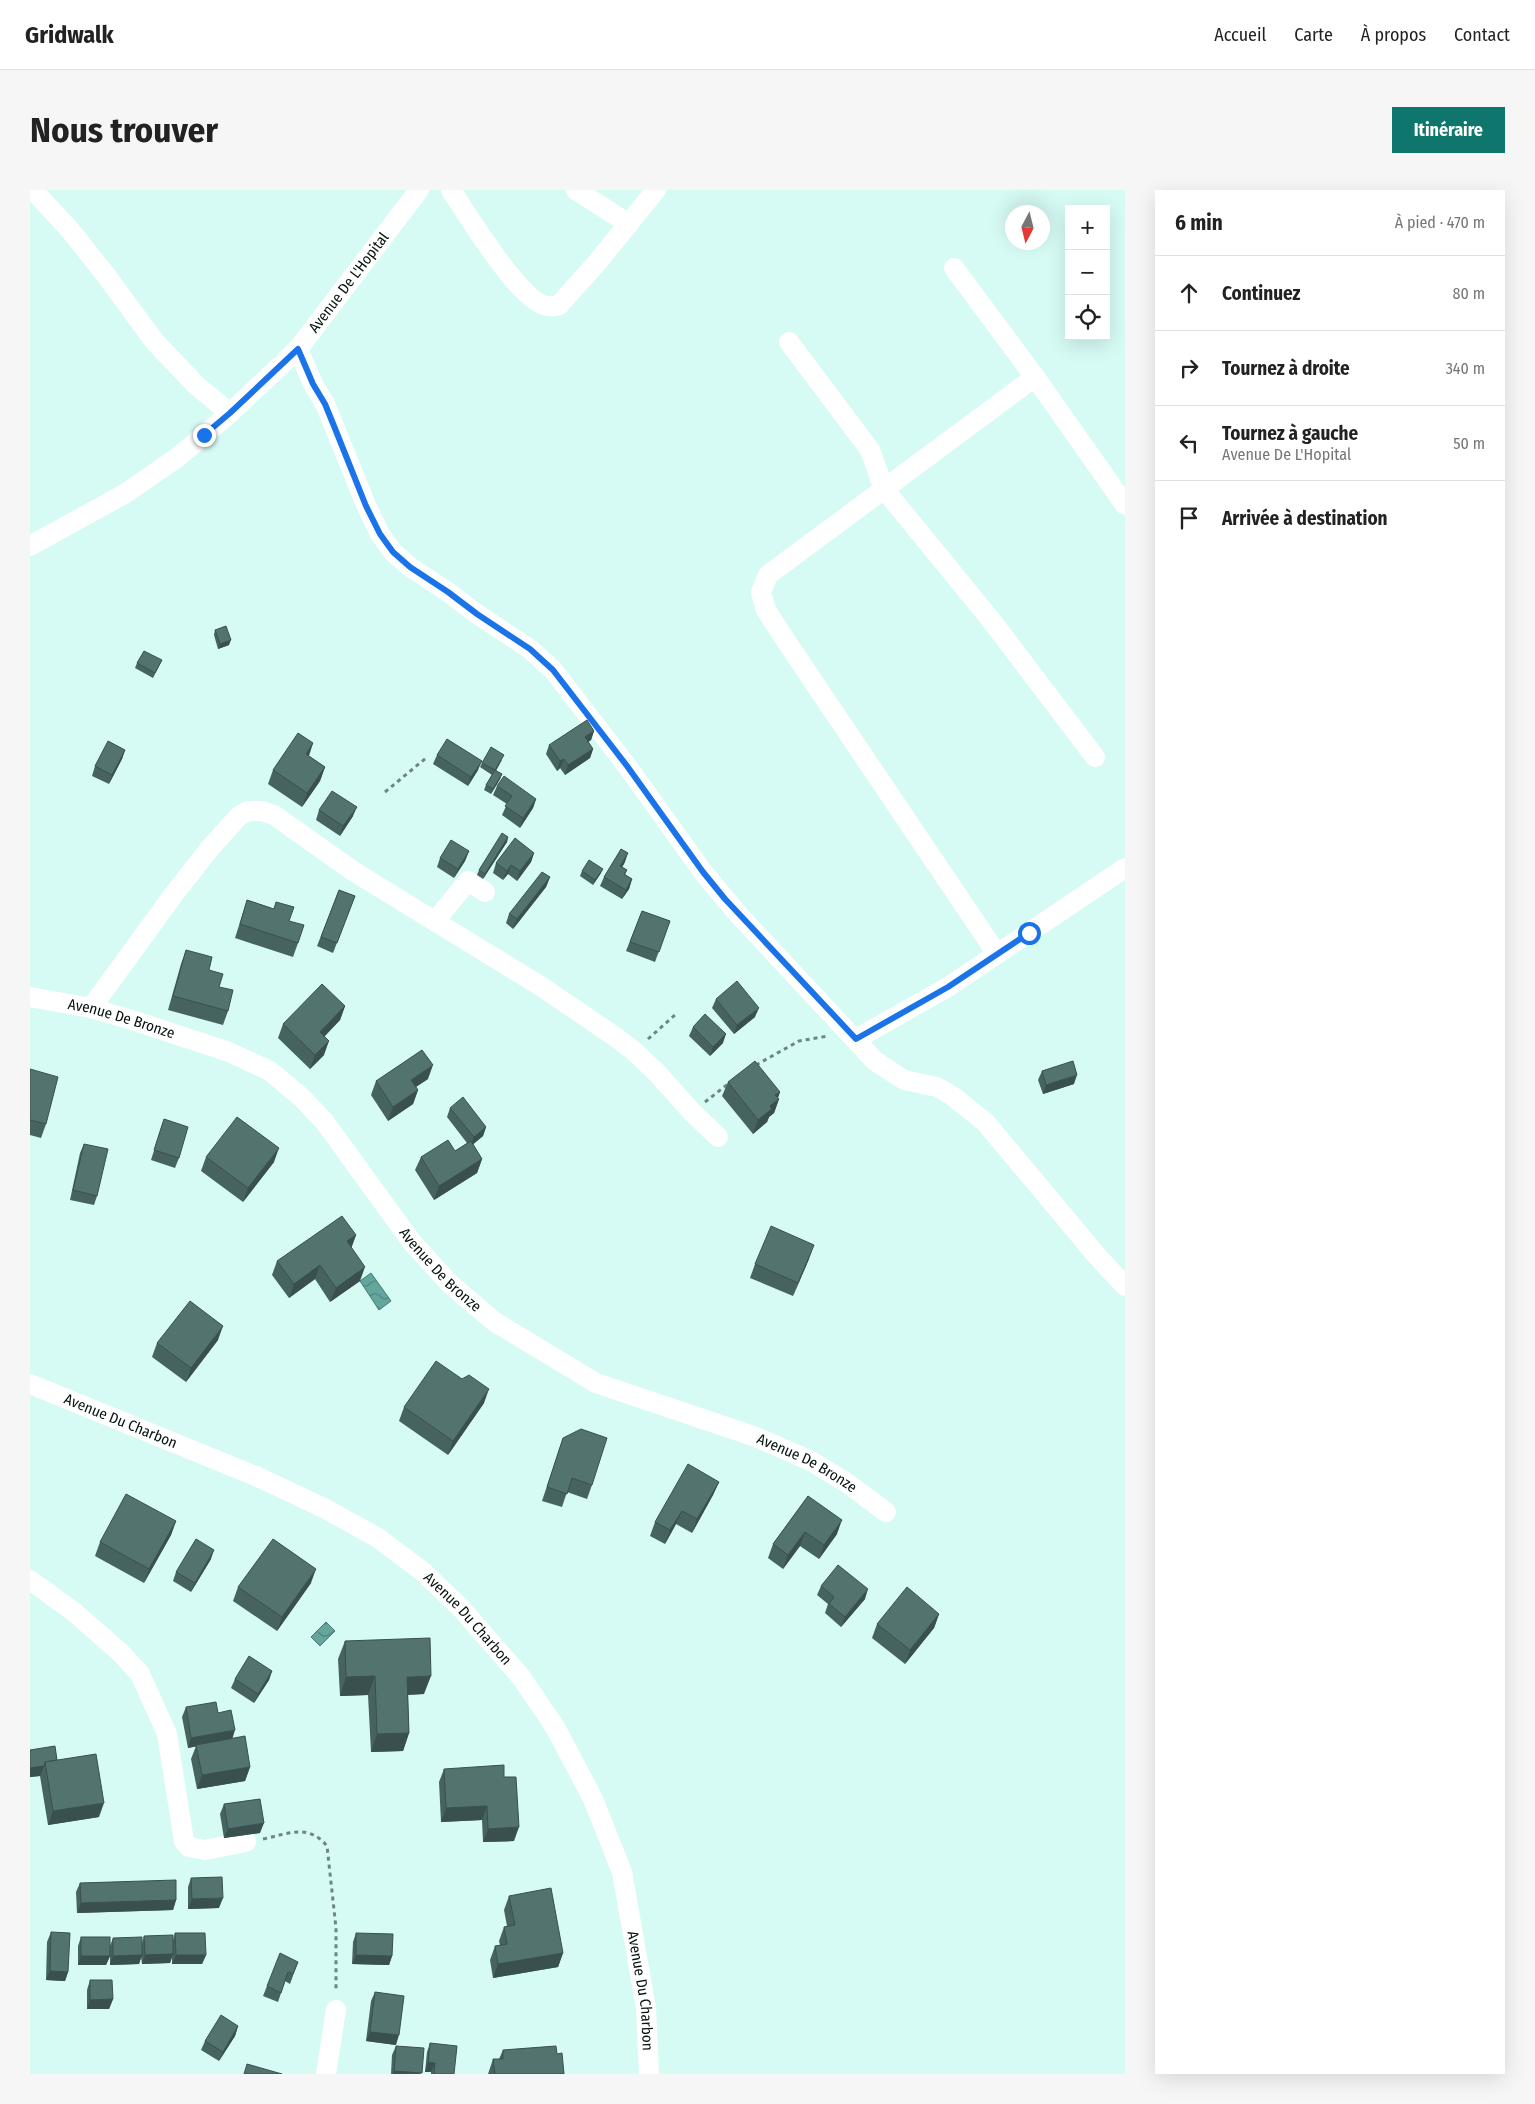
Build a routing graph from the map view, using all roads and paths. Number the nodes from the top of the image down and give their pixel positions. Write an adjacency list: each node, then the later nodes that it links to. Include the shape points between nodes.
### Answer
1 (33, 190): 11 (street, via 70,230 155,342 197,386)
2 (420, 190): 9 (street, Avenue De L'Hopital)
3 (451, 190): 6 (street, via 500,263 527,294 546,307 559,305)
4 (576, 190): 6 (street)
5 (656, 190): 6 (street)
6 (629, 224)
7 (954, 268): 10 (street)
8 (789, 342): 12 (street, via 870,450)
9 (298, 349): 11 (street, Avenue De L'Hopital); 25 (street, via 325,404 366,506 393,552 530,649 553,670 725,899)
10 (1035, 377): 12 (street); 13 (street)
11 (230, 413): 14 (street, Avenue De L'Hopital, via 178,457 126,494)
12 (884, 489): 15 (street, via 991,620); 21 (street, via 768,575 761,592 766,610 788,644)
13 (1125, 505)
14 (30, 546)
15 (1095, 757)
16 (426, 758): 17 (path)
17 (385, 792)
18 (1125, 868): 21 (street)
19 (485, 892): 20 (street, via 468,881)
20 (436, 921): 23 (street, via 353,871 274,815 248,811 239,816 210,848); 26 (street, via 542,986)
21 (997, 954): 25 (street, via 948,987)
22 (30, 997): 23 (street, Avenue De Bronze)
23 (91, 1008): 33 (street, Avenue De Bronze, via 229,1052 270,1071 324,1121 412,1241 450,1284 495,1322 545,1354 596,1383 756,1437 811,1461)
24 (676, 1014): 26 (path)
25 (856, 1039): 27 (path, via 828,1036 799,1041); 31 (street, via 875,1061 891,1073 911,1082 937,1087 986,1123)
26 (634, 1051): 29 (street)
27 (754, 1066)
28 (731, 1082): 29 (path)
29 (692, 1112): 30 (street)
30 (718, 1137)
31 (1125, 1286)
32 (30, 1384): 38 (street, Avenue Du Charbon, via 225,1463 326,1509 378,1538 422,1571 460,1607 521,1677 554,1727 597,1808 622,1872 646,2008)
33 (886, 1512)
34 (30, 1580): 35 (street, via 74,1612 140,1674 167,1734 184,1841 189,1847 205,1850)
35 (246, 1842): 36 (path, via 312,1832 326,1846 336,1928)
36 (336, 2010): 37 (street)
37 (326, 2074)
38 (649, 2074)

